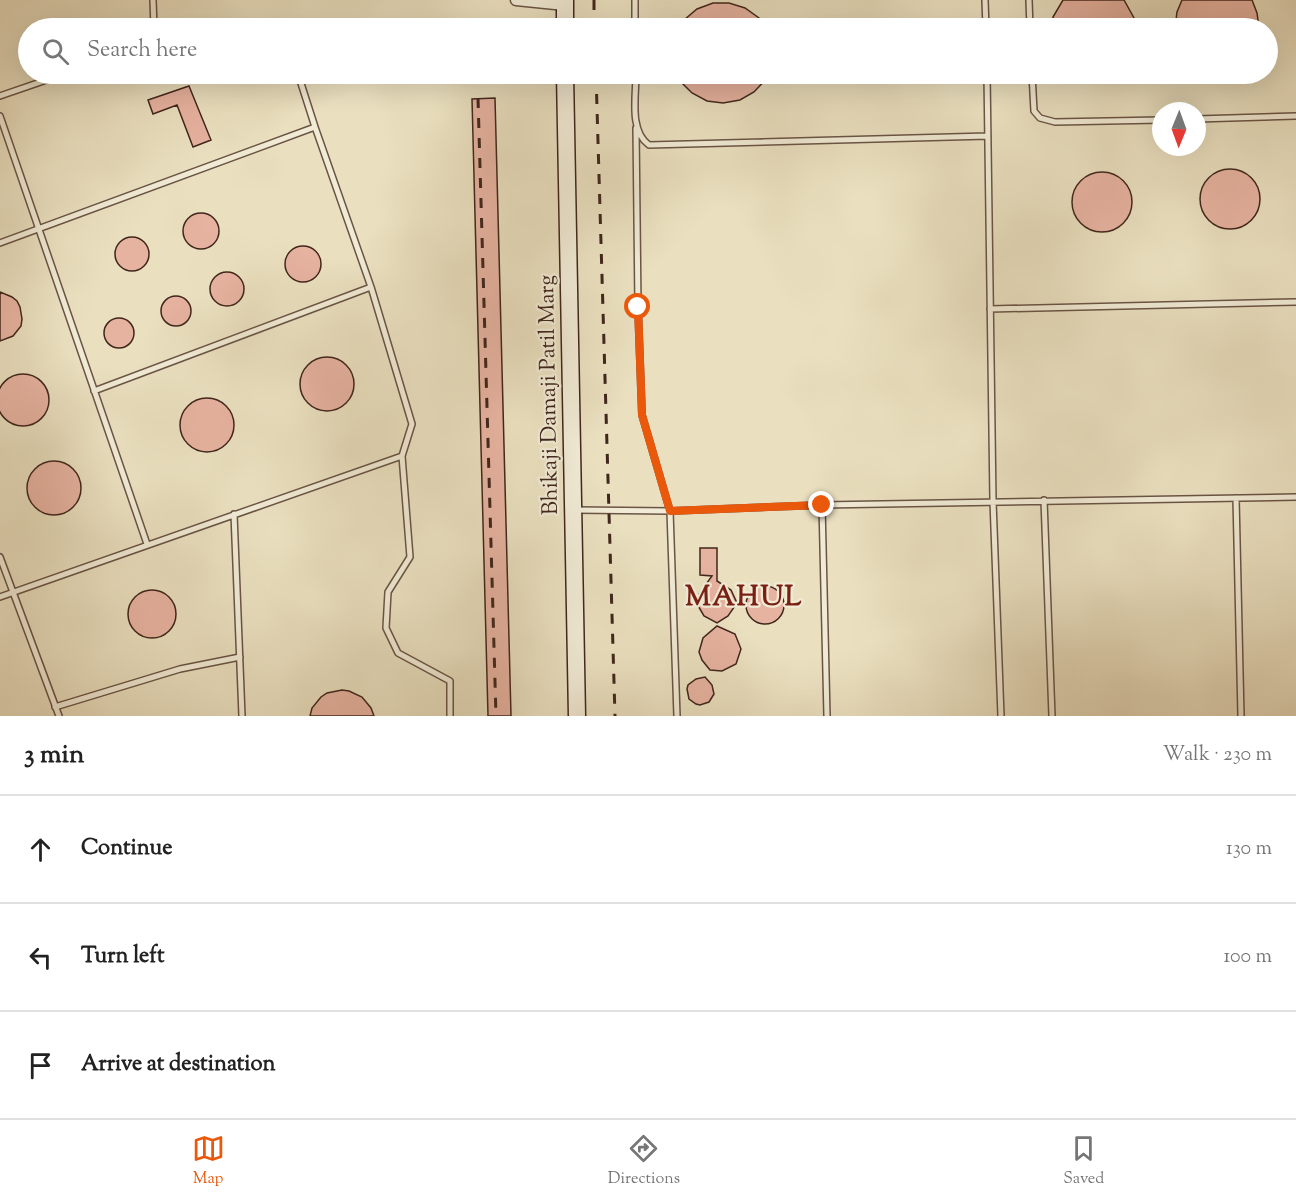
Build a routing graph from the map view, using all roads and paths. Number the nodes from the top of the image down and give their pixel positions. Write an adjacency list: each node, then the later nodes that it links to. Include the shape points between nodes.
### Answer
1 (153, 0): 7 (lane)
2 (516, 0): 6 (street)
3 (635, 0): 9 (lane)
4 (985, 0): 10 (lane)
5 (1029, 0): 11 (lane)
6 (565, 2): 8 (street)
7 (154, 18)
8 (565, 18)
9 (635, 18)
10 (986, 18)
11 (1030, 18)
12 (35, 84): 18 (lane)
13 (301, 84): 24 (lane)
14 (565, 84): 39 (street, Bhikaji Damaji Patil Marg)
15 (636, 84): 25 (lane)
16 (987, 84): 26 (lane)
17 (1033, 84): 22 (lane, via 1034,111 1040,118 1055,122)
18 (0, 96)
19 (0, 116): 23 (lane)
20 (1296, 116): 21 (lane)
21 (1206, 119)
22 (1152, 120)
23 (2, 125): 27 (lane)
24 (315, 127): 27 (lane); 29 (lane)
25 (636, 128): 26 (lane, via 641,140 649,145); 40 (lane, via 642,415)
26 (988, 136): 31 (lane)
27 (38, 229): 28 (lane); 32 (lane)
28 (0, 243)
29 (371, 287): 32 (lane); 33 (lane, via 412,424)
30 (1296, 303): 31 (lane)
31 (990, 309): 37 (lane)
32 (93, 391): 42 (lane)
33 (402, 456): 41 (lane); 50 (lane, via 410,557 388,592 386,628 398,653 450,681)
34 (1296, 497): 35 (lane)
35 (1236, 498): 36 (lane); 56 (lane)
36 (1044, 500): 37 (lane); 55 (lane)
37 (993, 501): 38 (lane); 54 (lane)
38 (822, 505): 40 (lane); 53 (lane)
39 (572, 510): 40 (lane); 51 (street, Bhikaji Damaji Patil Marg)
40 (670, 511): 52 (lane)
41 (234, 514): 42 (lane); 46 (lane)
42 (147, 544): 44 (lane)
43 (0, 557): 44 (lane)
44 (12, 592): 45 (lane); 47 (lane)
45 (0, 597)
46 (240, 657): 47 (lane, via 180,669); 49 (lane)
47 (56, 706): 48 (lane)
48 (59, 716)
49 (242, 716)
50 (450, 716)
51 (577, 716)
52 (677, 716)
53 (827, 716)
54 (1001, 716)
55 (1052, 716)
56 (1242, 716)

